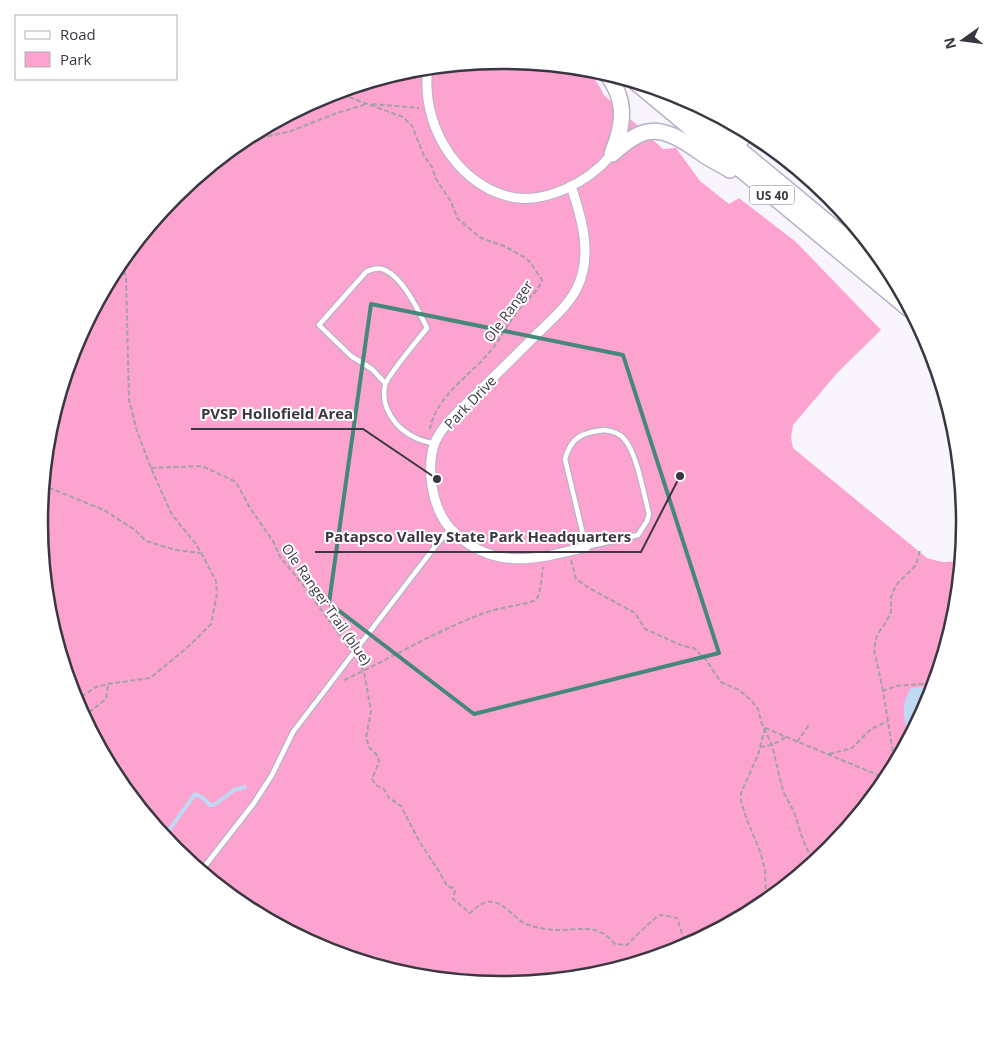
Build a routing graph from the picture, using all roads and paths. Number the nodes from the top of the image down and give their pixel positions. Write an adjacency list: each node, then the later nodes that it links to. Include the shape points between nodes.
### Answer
1 (428, 74): 6 (street)
2 (613, 83): 10 (main road, via 622,106 622,123)
3 (648, 93): 13 (main road, US 40)
4 (347, 96): 5 (path)
5 (369, 103): 6 (path); 9 (path); 18 (path, Ole Ranger, via 403,117 412,126 458,219 481,238 524,257 542,280 539,290 521,306 494,347 443,401 431,421)
6 (429, 108): 12 (street, via 447,149 469,175 482,184 507,196 520,198 543,196)
7 (693, 111): 11 (main road, US 40)
8 (737, 135): 11 (main road)
9 (259, 139)
10 (612, 154): 12 (street, via 595,172); 13 (main road, via 639,134 660,131 682,140)
11 (766, 171): 14 (main road, US 40)
12 (571, 186): 18 (street, Park Drive, via 585,240 584,265 576,289 560,312 448,422)
13 (770, 193): 16 (main road, US 40)
14 (870, 258)
15 (124, 270): 19 (path, via 129,400)
16 (895, 297)
17 (385, 383): 17 (lane, via 427,328 398,280 384,269 374,268 366,272 319,325); 18 (lane, via 389,414 400,428)
18 (431, 443): 21 (street, Park Drive, via 433,492)
19 (151, 468): 25 (path, via 172,515); 27 (path, Ole Ranger Trail (blue), via 202,466 236,482 280,556)
20 (49, 488): 25 (path, via 104,510 146,541)
21 (450, 529): 26 (street, Park Drive, via 486,554 513,560); 27 (lane)
22 (586, 547): 22 (lane, Park Drive, via 638,535 647,522 649,514 631,449 615,432 605,430 581,435 573,441 565,459); 24 (street, Park Drive)
23 (920, 550): 32 (path, via 916,564 896,585 890,612 877,635 874,649)
24 (569, 551): 26 (street, Park Drive); 37 (path, via 576,579 635,613 646,629 694,648 721,682 751,700 758,709)
25 (201, 553): 29 (path, via 216,581 211,624 150,678)
26 (544, 557): 28 (path, via 536,600 487,612 410,646)
27 (354, 655): 28 (path, Ole Ranger Trail (blue)); 31 (lane)
28 (364, 672): 31 (path); 48 (path, Ole Ranger Trail (blue), via 371,711 366,738 379,762 372,779 401,806 447,886 455,891 453,899 458,905 470,913 484,902 495,902 527,925 558,930 596,930 621,945 627,945 660,915 677,918)
29 (108, 684): 33 (path); 34 (path, via 106,699)
30 (925, 684): 32 (path, via 896,686)
31 (326, 689): 46 (lane, via 293,732 272,776 254,803)
32 (883, 691): 35 (path)
33 (82, 696)
34 (89, 712)
35 (888, 721): 42 (path, via 871,729 852,748); 43 (path)
36 (809, 725): 39 (path)
37 (764, 728): 38 (path); 40 (path); 41 (path)
38 (786, 737): 39 (path); 40 (path)
39 (796, 742): 42 (path)
40 (772, 745): 41 (path); 45 (path, via 783,791)
41 (760, 747): 47 (path, via 741,802 760,850)
42 (829, 754): 44 (path)
43 (892, 755)
44 (879, 775)
45 (811, 855)
46 (205, 866)
47 (766, 892)
48 (684, 938)

